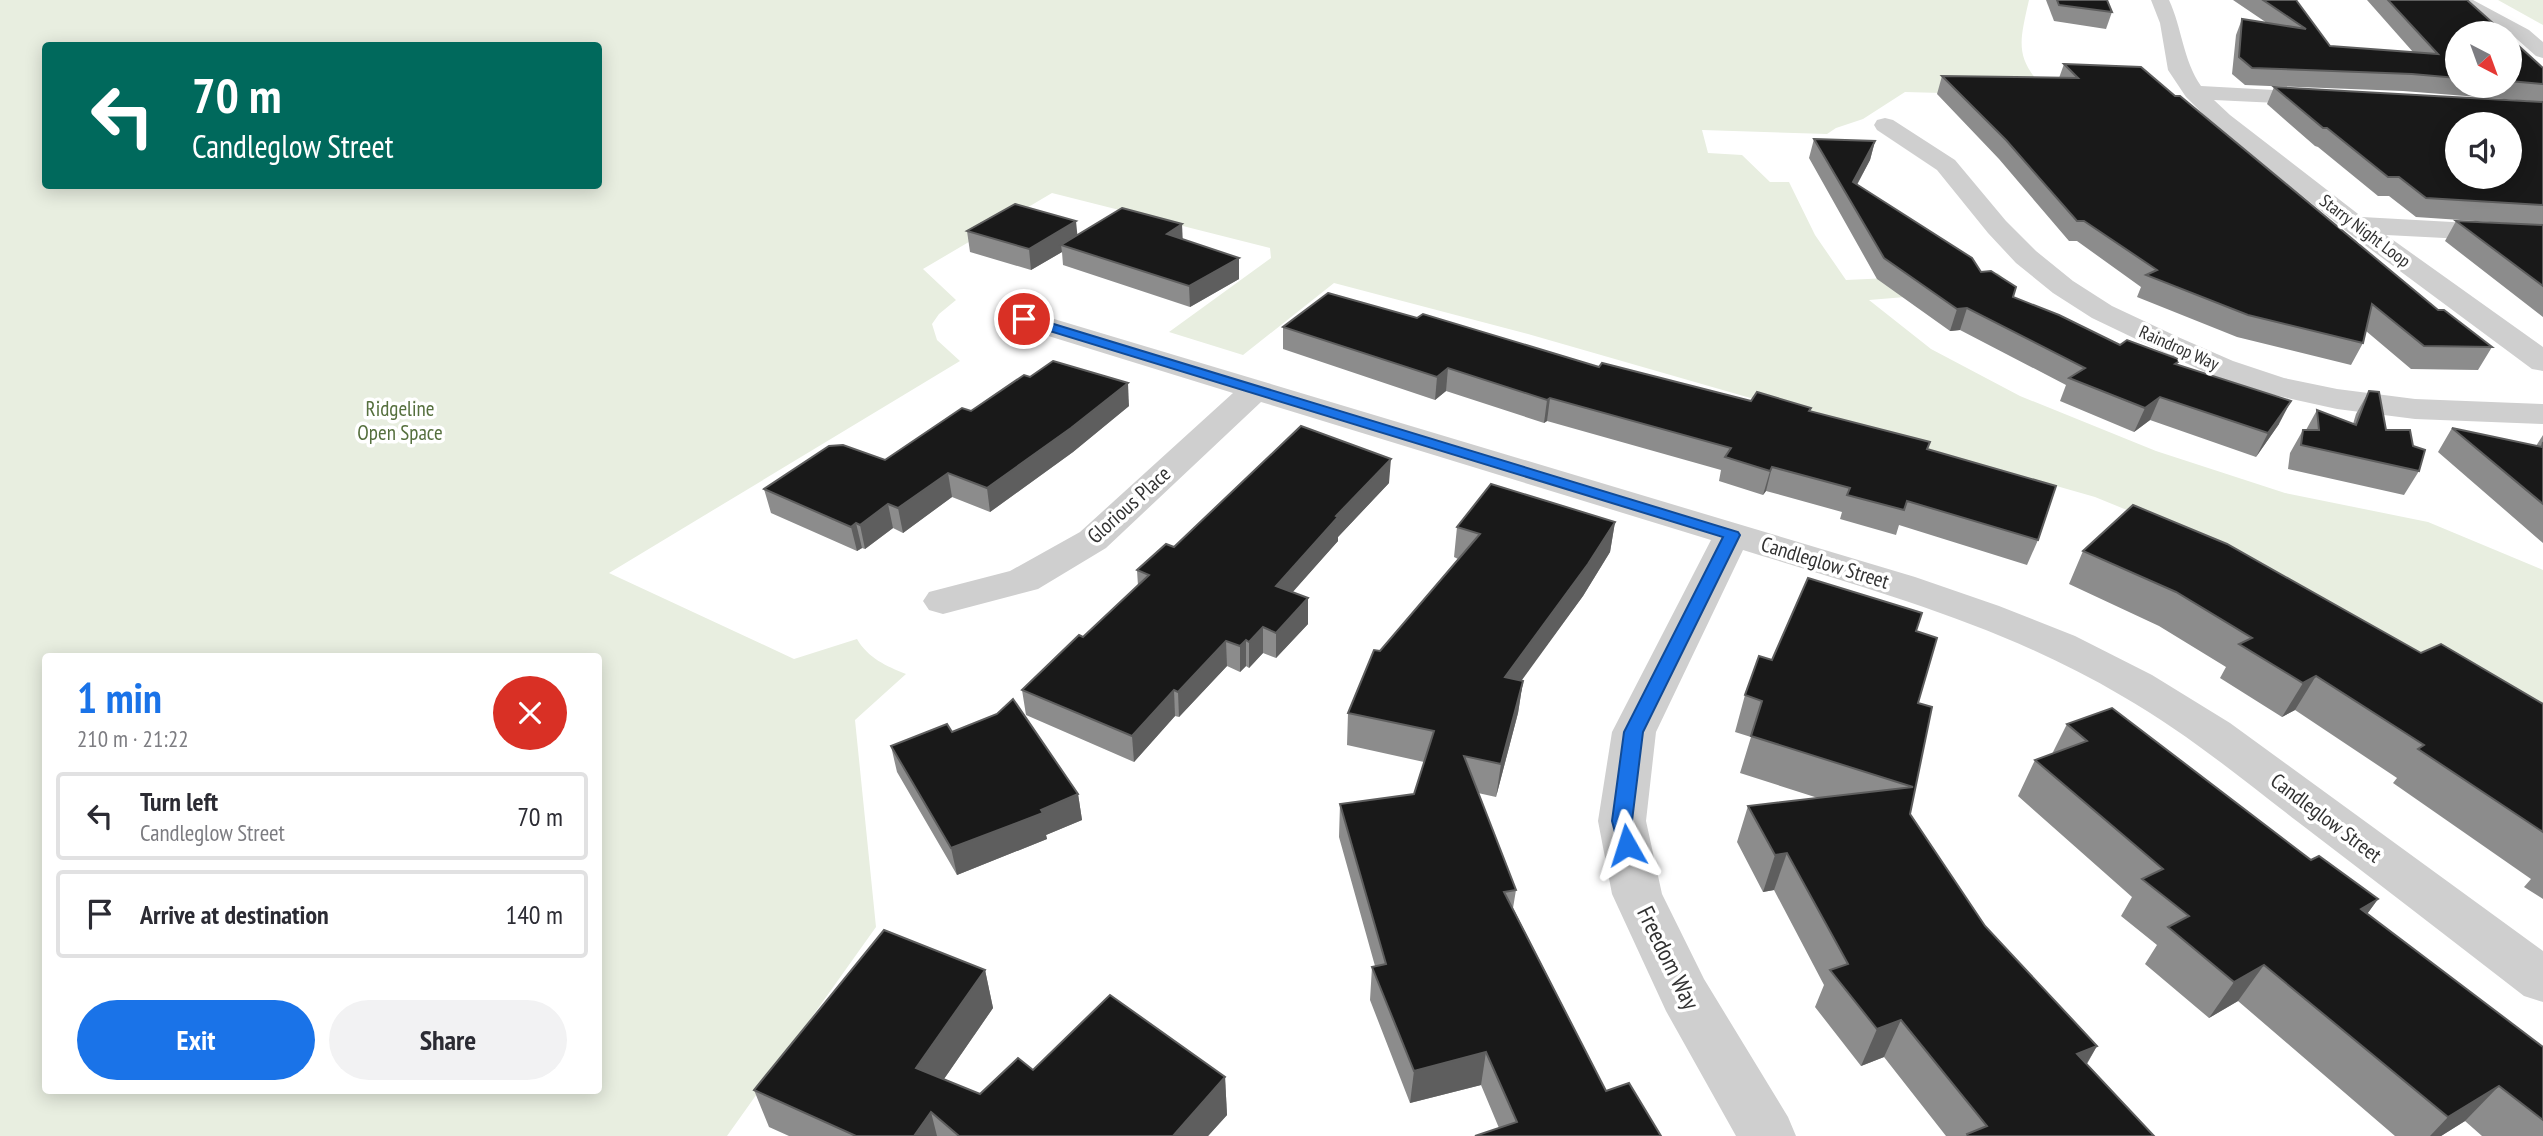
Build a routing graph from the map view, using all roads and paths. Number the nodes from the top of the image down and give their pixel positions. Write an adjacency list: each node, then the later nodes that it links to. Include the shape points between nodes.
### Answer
1 (2160, 0): 4 (street, Starry Night Loop, via 2170,23 2179,70)
2 (2459, 0): 3 (street, via 2522,34)
3 (2543, 52)
4 (2194, 92): 5 (street); 7 (street, Starry Night Loop, via 2222,120)
5 (2341, 98)
6 (1885, 125): 12 (street, Raindrop Way, via 1946,165 1997,227 2063,287 2167,344 2276,386 2337,399 2415,410)
7 (2355, 225): 8 (street); 10 (street, Starry Night Loop)
8 (2543, 235)
9 (1024, 319): 11 (street, Candleglow Street)
10 (2543, 362)
11 (1255, 390): 13 (street, Candleglow Street); 14 (street, Glorious Place, via 1093,540 1024,580)
12 (2543, 414)
13 (1732, 535): 15 (street, Candleglow Street, via 1984,615 2137,685 2214,734); 16 (street, Freedom Way, via 1633,732 1622,821 1637,894 1685,995)
14 (943, 601)
15 (2543, 980)
16 (1767, 1136)

